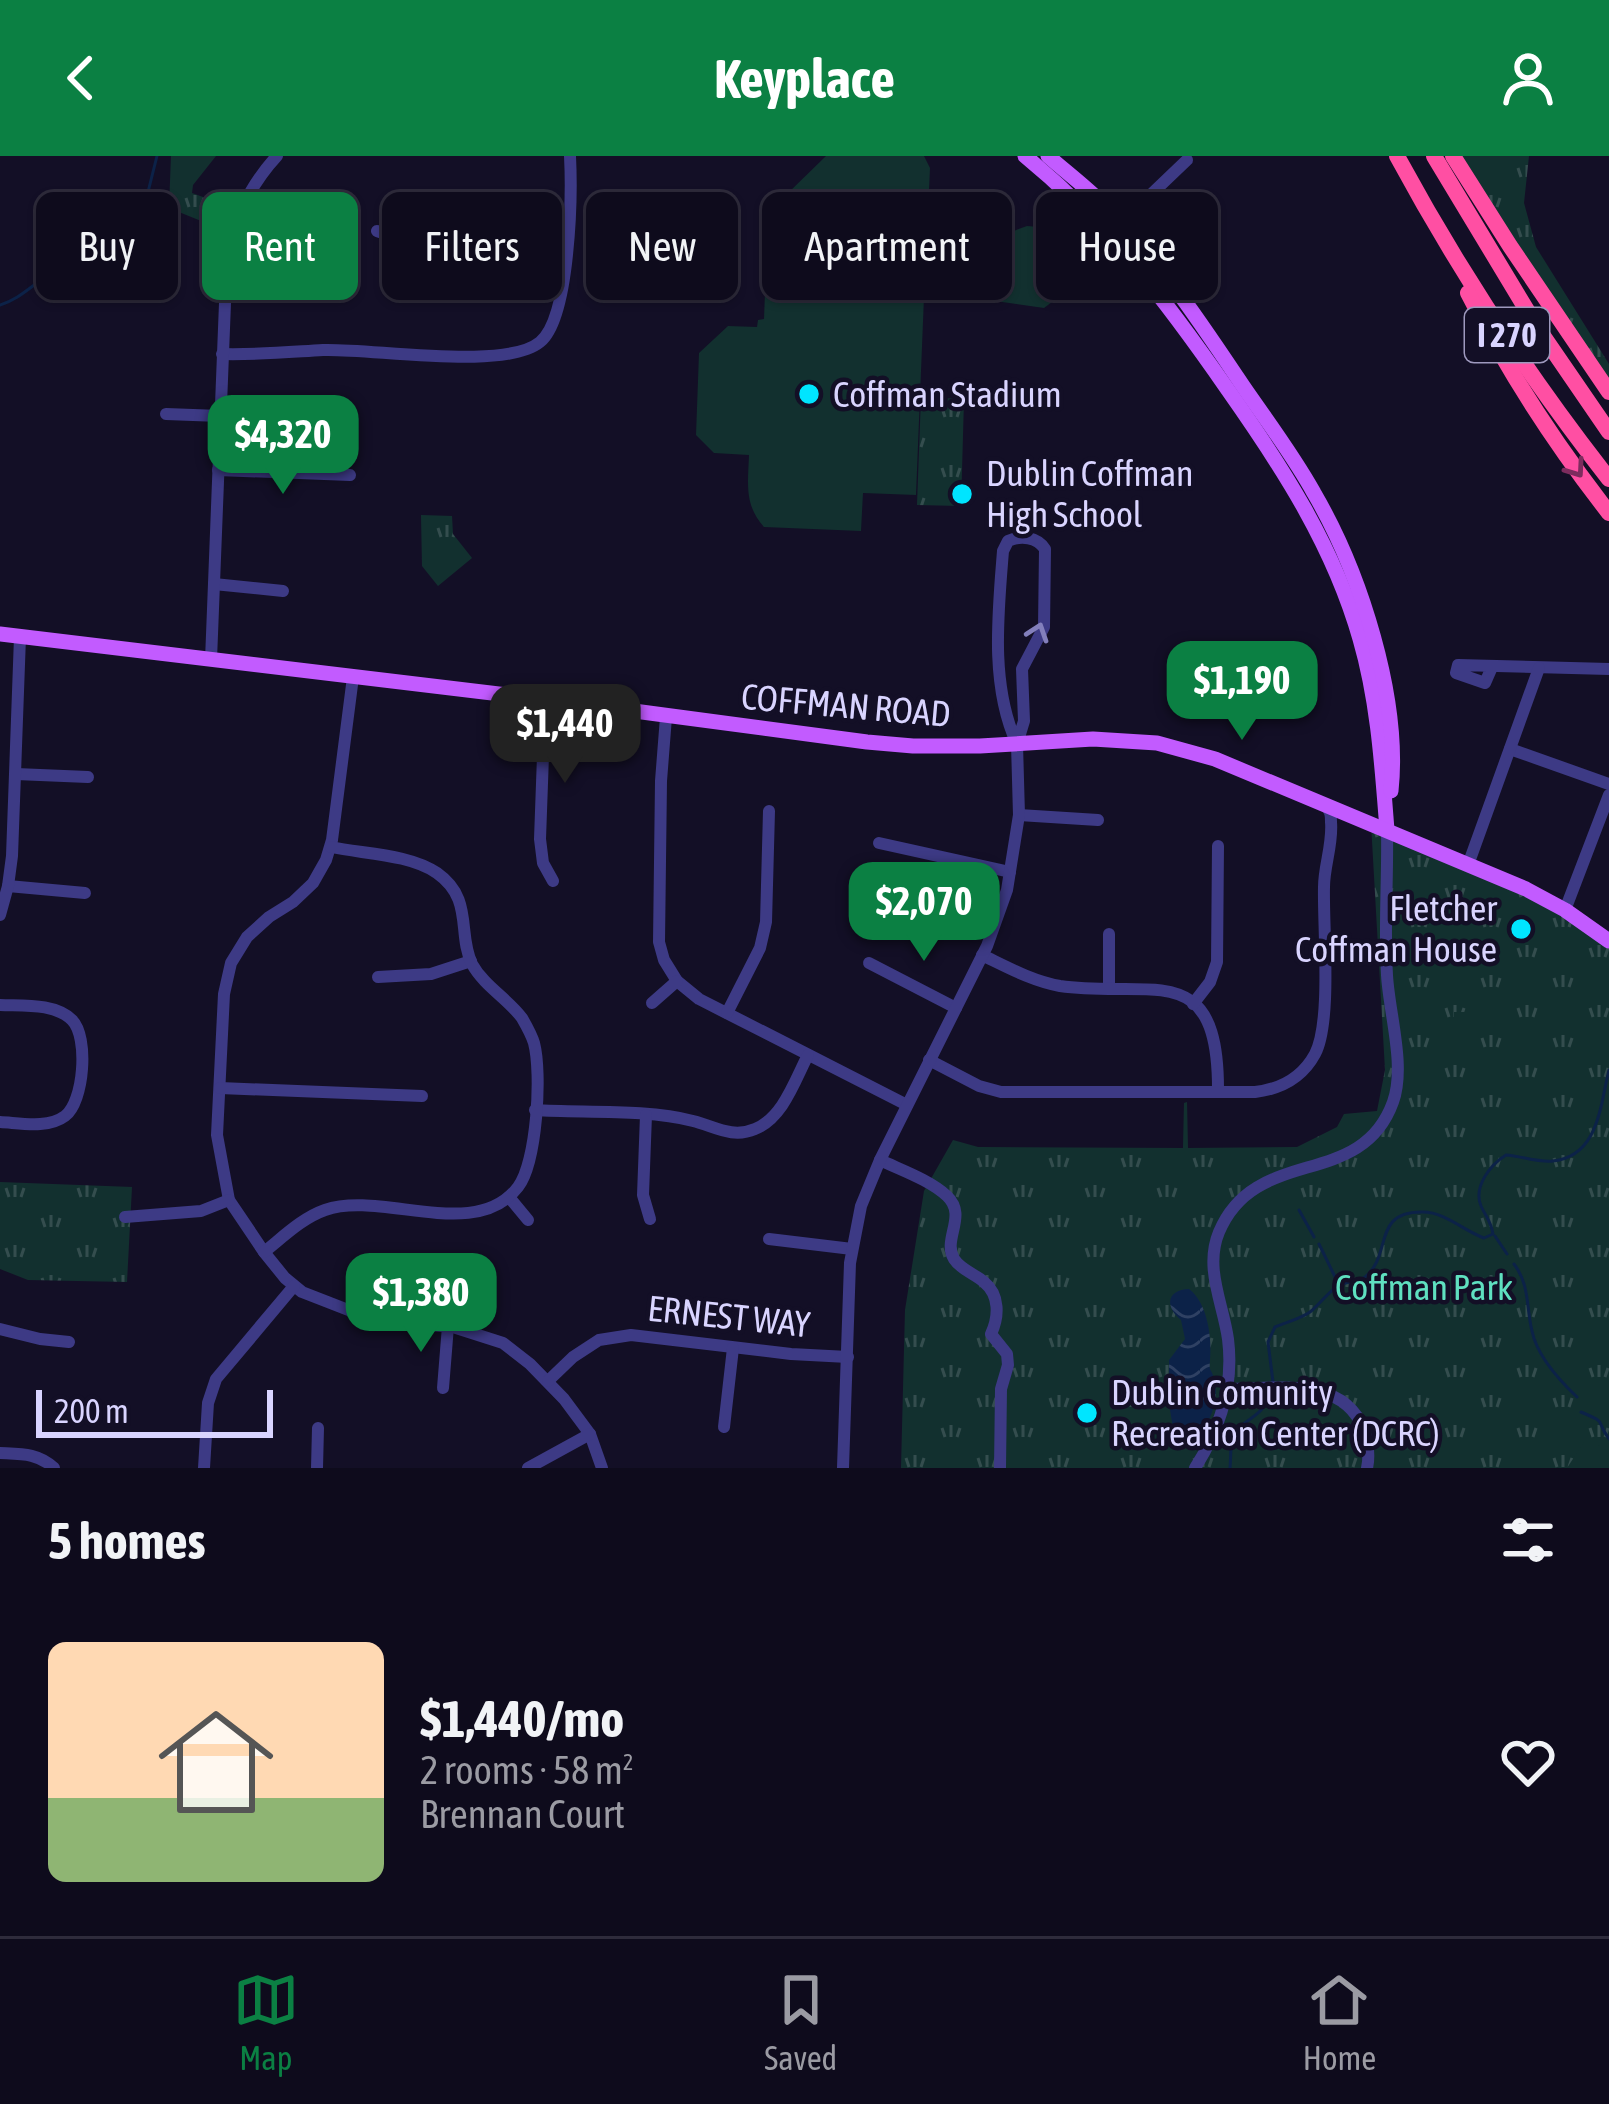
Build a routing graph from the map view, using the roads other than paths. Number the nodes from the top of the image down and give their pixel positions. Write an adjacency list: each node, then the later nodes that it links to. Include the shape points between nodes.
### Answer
1 (277, 156): 16 (street, via 232,232)
2 (570, 156): 14 (street)
3 (1024, 156): 10 (main road)
4 (1048, 156): 11 (main road)
5 (1397, 156): 9 (highway, I 270)
6 (1434, 156): 20 (highway, I 270)
7 (1454, 156): 17 (highway)
8 (1186, 160): 12 (street)
9 (1413, 186): 23 (highway, I 270); 24 (highway, one-way to 24, via 1486,330)
10 (1067, 192)
11 (1089, 192)
12 (1153, 192)
13 (377, 231): 14 (street, via 403,240)
14 (566, 247): 16 (street, via 555,323 527,350 488,357)
15 (1185, 300): 49 (main road, via 1314,492 1351,568 1388,707)
16 (222, 354): 19 (street)
17 (1609, 392)
18 (166, 414): 19 (street)
19 (220, 416): 21 (street)
20 (1609, 432)
21 (218, 470): 22 (street); 25 (street)
22 (350, 475)
23 (1609, 479)
24 (1609, 513)
25 (214, 584): 26 (street); 29 (street)
26 (283, 591)
27 (0, 634): 28 (main road, COFFMAN ROAD)
28 (20, 637): 29 (main road, COFFMAN ROAD); 40 (street)
29 (211, 660): 35 (main road, COFFMAN ROAD)
30 (1000, 665): 33 (street); 33 (street, one-way to 30, via 1045,621 1046,553 1031,539 1011,539 1004,548); 38 (street)
31 (1492, 667): 32 (street)
32 (1539, 668): 34 (street); 39 (street)
33 (1022, 669): 38 (street)
34 (1609, 669)
35 (353, 677): 36 (main road, COFFMAN ROAD); 53 (street)
36 (545, 700): 37 (main road, COFFMAN ROAD); 56 (street, via 540,839)
37 (666, 717): 38 (main road, COFFMAN ROAD, via 913,746); 67 (street, via 657,922)
38 (1017, 744): 44 (main road, COFFMAN ROAD, via 1172,746); 46 (street)
39 (1510, 749): 42 (street); 54 (street)
40 (16, 774): 41 (street); 57 (street)
41 (88, 777)
42 (1609, 784)
43 (1609, 795): 59 (street)
44 (1326, 805): 48 (main road, COFFMAN ROAD); 51 (street)
45 (770, 811): 73 (street, via 766,922)
46 (1019, 815): 47 (street); 55 (street)
47 (1098, 820)
48 (1364, 820): 49 (main road, COFFMAN ROAD); 51 (street, via 1342,826)
49 (1387, 830): 54 (main road, COFFMAN ROAD); 100 (street, via 1395,1097 1361,1146 1265,1180 1223,1225 1213,1266)
50 (879, 843): 55 (street)
51 (1329, 845): 77 (street, via 1320,1042 1306,1069 1281,1087)
52 (1218, 846): 70 (street, via 1217,962)
53 (331, 847): 64 (street, via 413,860 441,876 465,916); 76 (street, via 306,891 247,938 231,963)
54 (1468, 865): 59 (main road, COFFMAN ROAD)
55 (1010, 872): 63 (street)
56 (553, 881)
57 (8, 886): 58 (street); 60 (street)
58 (85, 893)
59 (1564, 910): 62 (main road, COFFMAN ROAD)
60 (0, 915)
61 (1109, 934): 68 (street)
62 (1609, 941)
63 (982, 955): 68 (street, via 1043,982); 72 (street)
64 (471, 962): 66 (street); 80 (street, via 534,1042)
65 (869, 963): 72 (street)
66 (378, 977)
67 (677, 981): 69 (street); 73 (street)
68 (1109, 987): 70 (street, via 1164,989)
69 (652, 1003)
70 (1193, 1004): 77 (street, via 1216,1041)
71 (0, 1005): 82 (street, via 59,1011 82,1043 79,1092 67,1115)
72 (956, 1008): 75 (street)
73 (728, 1013): 74 (street)
74 (808, 1055): 79 (street); 81 (street, via 782,1105 754,1130)
75 (929, 1060): 77 (street, via 1001,1092); 79 (street)
76 (220, 1088): 78 (street); 85 (street, via 217,1135)
77 (1218, 1092)
78 (422, 1096)
79 (907, 1105): 83 (street)
80 (535, 1110): 81 (street); 84 (street, via 531,1158)
81 (646, 1115): 87 (street, via 643,1195)
82 (0, 1121)
83 (880, 1160): 90 (street); 111 (street, via 946,1194 957,1216 954,1260 982,1280 997,1304 991,1334 1008,1365)
84 (509, 1197): 88 (street); 91 (street, via 469,1213 326,1209)
85 (229, 1200): 86 (street, via 201,1211); 91 (street)
86 (125, 1217)
87 (650, 1219)
88 (529, 1220)
89 (769, 1239): 90 (street)
90 (852, 1249): 97 (street)
91 (264, 1252): 92 (street)
92 (294, 1286): 93 (street, via 374,1320); 106 (street, via 216,1379)
93 (448, 1326): 98 (street, via 502,1343); 99 (street)
94 (0, 1329): 95 (street)
95 (69, 1342)
96 (733, 1348): 97 (street, ERNEST WAY); 98 (street, ERNEST WAY, via 631,1335 599,1340); 101 (street)
97 (848, 1357): 110 (street)
98 (548, 1381): 103 (street)
99 (442, 1388)
100 (1235, 1389): 112 (street); 113 (street, via 1326,1391 1354,1410 1367,1439)
101 (724, 1427)
102 (318, 1428): 107 (street)
103 (590, 1434): 108 (street); 109 (street)
104 (0, 1453): 105 (street, via 44,1458)
105 (54, 1468)
106 (204, 1468)
107 (316, 1468)
108 (528, 1468)
109 (602, 1468)
110 (843, 1468)
111 (1000, 1468)
112 (1195, 1468)
113 (1367, 1468)

